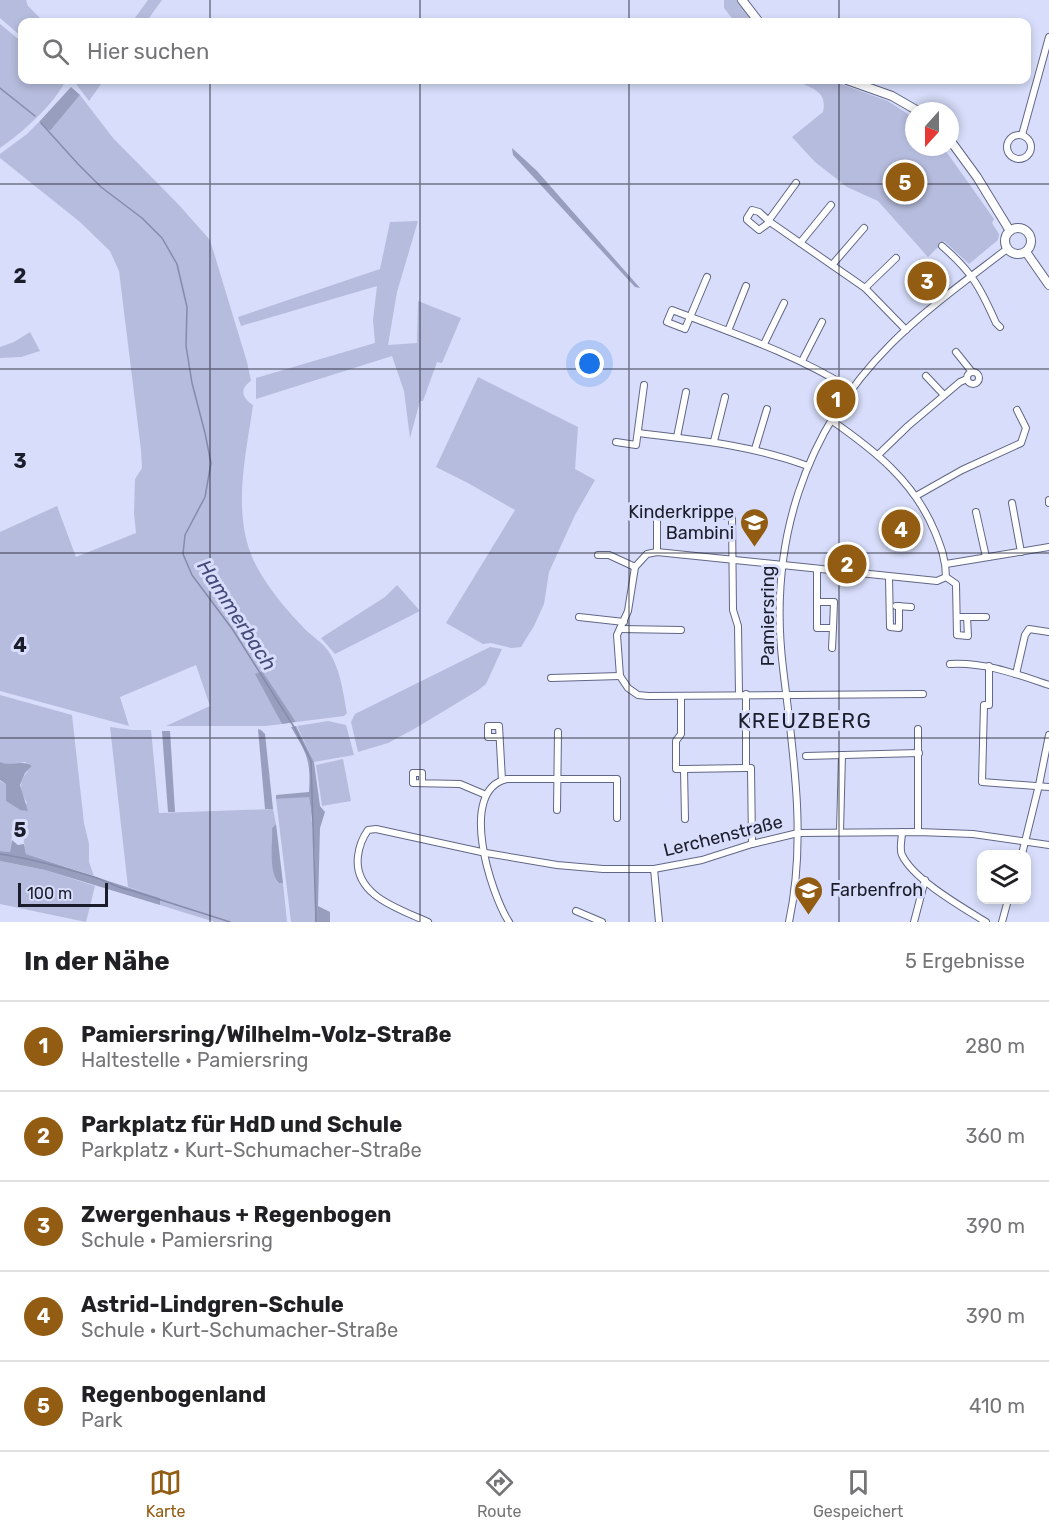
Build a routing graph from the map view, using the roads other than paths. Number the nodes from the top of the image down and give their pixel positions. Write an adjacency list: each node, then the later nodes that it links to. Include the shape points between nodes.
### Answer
1 (742, 0): 2 (main road)
2 (756, 18)
3 (1049, 37): 6 (street)
4 (858, 84): 5 (main road)
5 (905, 104)
6 (1022, 135): 6 (street, via 1015,135 1007,143 1009,154 1016,159 1031,150 1029,139)
7 (959, 153): 11 (main road)
8 (796, 183): 12 (street, via 767,223)
9 (831, 205): 12 (street)
10 (864, 228): 17 (street)
11 (1010, 231): 14 (main road, via 1005,237); 15 (main road, via 1018,228 1028,233 1031,241)
12 (800, 243): 17 (street)
13 (942, 246): 18 (street)
14 (1007, 249): 15 (main road, via 1018,255); 18 (street, Pamiersring)
15 (1026, 252): 20 (main road)
16 (896, 258): 22 (street)
17 (832, 265): 22 (street)
18 (972, 276): 25 (street); 26 (street, Pamiersring)
19 (707, 277): 27 (street, via 688,322)
20 (1049, 285)
21 (746, 286): 27 (street)
22 (865, 288): 26 (street)
23 (784, 303): 28 (street)
24 (822, 322): 30 (street)
25 (1000, 327)
26 (906, 330): 35 (street, Pamiersring)
27 (728, 331): 28 (street)
28 (764, 344): 30 (street)
29 (956, 352): 31 (street)
30 (802, 361): 35 (street)
31 (972, 372): 33 (street); 33 (street, via 977,373 978,381 973,384)
32 (926, 376): 37 (street)
33 (967, 379): 37 (street)
34 (644, 385): 42 (street)
35 (850, 389): 41 (street, Pamiersring)
36 (686, 392): 43 (street)
37 (944, 395): 47 (street)
38 (725, 397): 44 (street)
39 (766, 409): 46 (street)
40 (1017, 410): 49 (street, via 1026,428 1021,443)
41 (831, 420): 47 (street); 48 (street, Pamiersring)
42 (638, 433): 43 (street); 45 (street, via 636,445)
43 (677, 437): 44 (street)
44 (714, 441): 46 (street)
45 (616, 442)
46 (754, 449): 48 (street)
47 (878, 455): 49 (street)
48 (808, 466): 59 (street, Pamiersring, via 792,510)
49 (916, 496): 58 (street, via 932,524)
50 (1012, 503): 54 (street)
51 (976, 512): 56 (street)
52 (1049, 547): 54 (street)
53 (657, 552): 57 (street); 57 (street, via 657,513 732,516); 60 (street, via 647,554)
54 (1020, 552): 56 (street)
55 (598, 555): 60 (street, via 609,555)
56 (986, 557): 58 (street)
57 (732, 561): 59 (street); 84 (street, via 733,610 738,626)
58 (946, 564): 63 (street)
59 (782, 565): 61 (street); 85 (street, Pamiersring, via 781,649)
60 (635, 567): 72 (street)
61 (817, 569): 62 (street); 64 (street)
62 (889, 577): 63 (street, via 937,581); 65 (street)
63 (946, 577): 69 (street, via 956,584)
64 (817, 602): 73 (street, via 817,628); 73 (street, via 834,602)
65 (890, 606): 66 (street); 66 (street, via 890,627 900,628)
66 (899, 606): 67 (street)
67 (910, 607)
68 (579, 617): 72 (street)
69 (957, 617): 70 (street); 70 (street, via 957,635 968,636)
70 (967, 617): 71 (street)
71 (986, 617)
72 (624, 621): 74 (street)
73 (833, 628): 77 (street)
74 (620, 629): 75 (street); 81 (street)
75 (681, 630)
76 (1049, 632): 80 (street, via 1029,629)
77 (832, 648)
78 (950, 664): 79 (street)
79 (990, 666): 80 (street); 100 (street, via 989,705 984,705 982,782)
80 (1016, 674): 83 (street)
81 (620, 676): 82 (street); 87 (street, via 638,694)
82 (551, 678)
83 (1049, 686)
84 (743, 694): 85 (street); 87 (street); 95 (street)
85 (786, 694): 86 (street); 109 (street, Pamiersring)
86 (922, 694)
87 (681, 696): 96 (street, via 676,769)
88 (918, 729): 92 (street)
89 (558, 732): 97 (street)
90 (498, 737): 98 (street)
91 (1048, 738): 100 (street)
92 (919, 753): 93 (street); 108 (street)
93 (842, 755): 94 (street); 106 (street)
94 (806, 756)
95 (746, 768): 96 (street); 111 (street, via 751,768)
96 (684, 769): 105 (street)
97 (557, 779): 98 (street); 103 (street); 104 (street, via 617,778)
98 (502, 780): 102 (street)
99 (422, 783): 102 (street, via 460,784)
100 (1040, 785): 101 (street); 110 (street)
101 (1049, 787)
102 (486, 795): 114 (street, via 481,816)
103 (557, 810)
104 (617, 818)
105 (685, 819)
106 (840, 832): 107 (street, Lerchenstraße); 109 (street, Lerchenstraße)
107 (902, 832): 108 (street, Lerchenstraße); 116 (street, via 901,853)
108 (918, 832): 110 (street, Lerchenstraße, via 973,834)
109 (798, 833): 111 (street, Lerchenstraße); 123 (street, Pamiersring)
110 (1026, 842): 112 (street, Lerchenstraße); 113 (street)
111 (753, 844): 115 (street, Lerchenstraße)
112 (1049, 845)
113 (1024, 850)
114 (486, 853): 115 (street, Lerchenstraße, via 592,868); 119 (street, Lerchenstraße, via 371,829 366,833 358,863 365,884 378,898); 120 (street, via 491,883)
115 (654, 869): 122 (street)
116 (925, 880): 124 (street); 125 (street)
117 (1007, 904): 126 (street)
118 (576, 910): 121 (street)
119 (428, 922)
120 (509, 922)
121 (602, 922)
122 (659, 922)
123 (789, 922)
124 (914, 922)
125 (986, 922)
126 (1002, 922)

